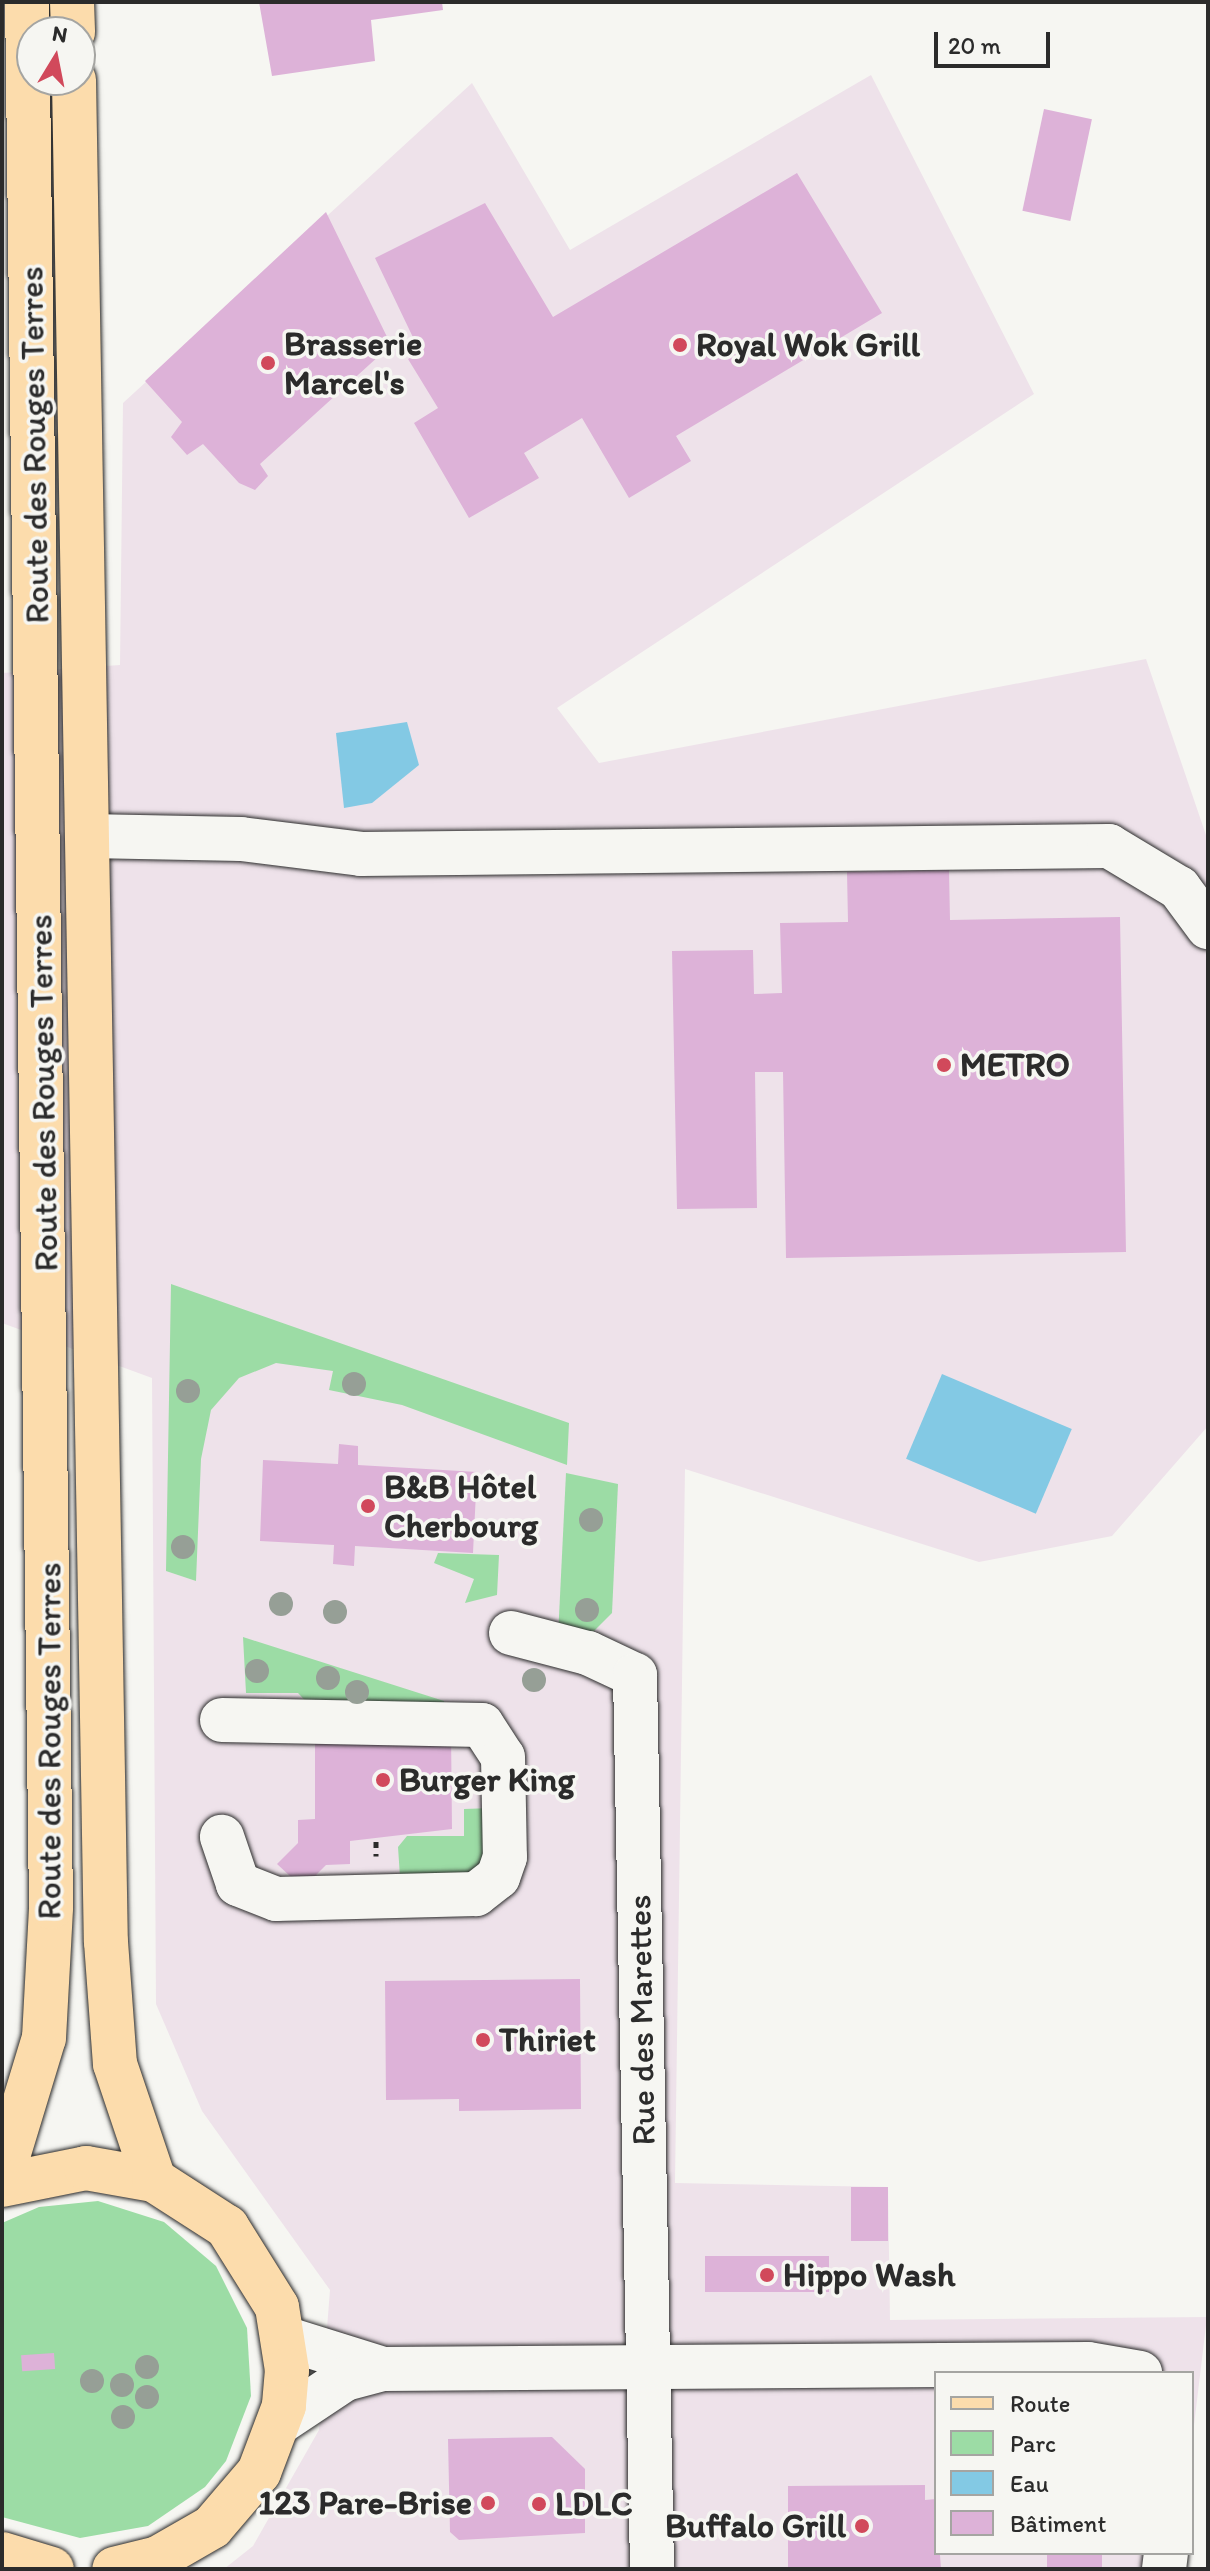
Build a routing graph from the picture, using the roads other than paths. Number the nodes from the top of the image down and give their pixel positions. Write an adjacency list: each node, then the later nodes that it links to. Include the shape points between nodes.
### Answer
1 (27, 2): 8 (main road, Route des Rouges Terres, via 51,1907 44,2038)
2 (74, 96): 3 (main road, Route des Rouges Terres)
3 (88, 836): 4 (street, via 241,839 361,854 1109,846 1179,888); 9 (main road, Route des Rouges Terres, via 109,2011 115,2064)
4 (1208, 927)
5 (511, 1633): 12 (street, Rue des Marettes, via 588,1653 635,1675)
6 (222, 1720): 7 (street, via 482,1725 503,1757 505,1857 498,1877 476,1894 263,1898 235,1880)
7 (222, 1837)
8 (2, 2176)
9 (154, 2180): 10 (main road, via 86,2168); 11 (main road, via 203,2206 248,2251)
10 (2, 2185)
11 (284, 2338): 13 (street); 15 (main road)
12 (647, 2365): 13 (street); 14 (street, via 1088,2364); 18 (street, Rue des Marettes)
13 (383, 2369): 15 (street, via 345,2379)
14 (1128, 2371)
15 (279, 2423): 16 (main road, via 238,2502 212,2527)
16 (157, 2564): 17 (main road)
17 (114, 2569)
18 (652, 2569)

